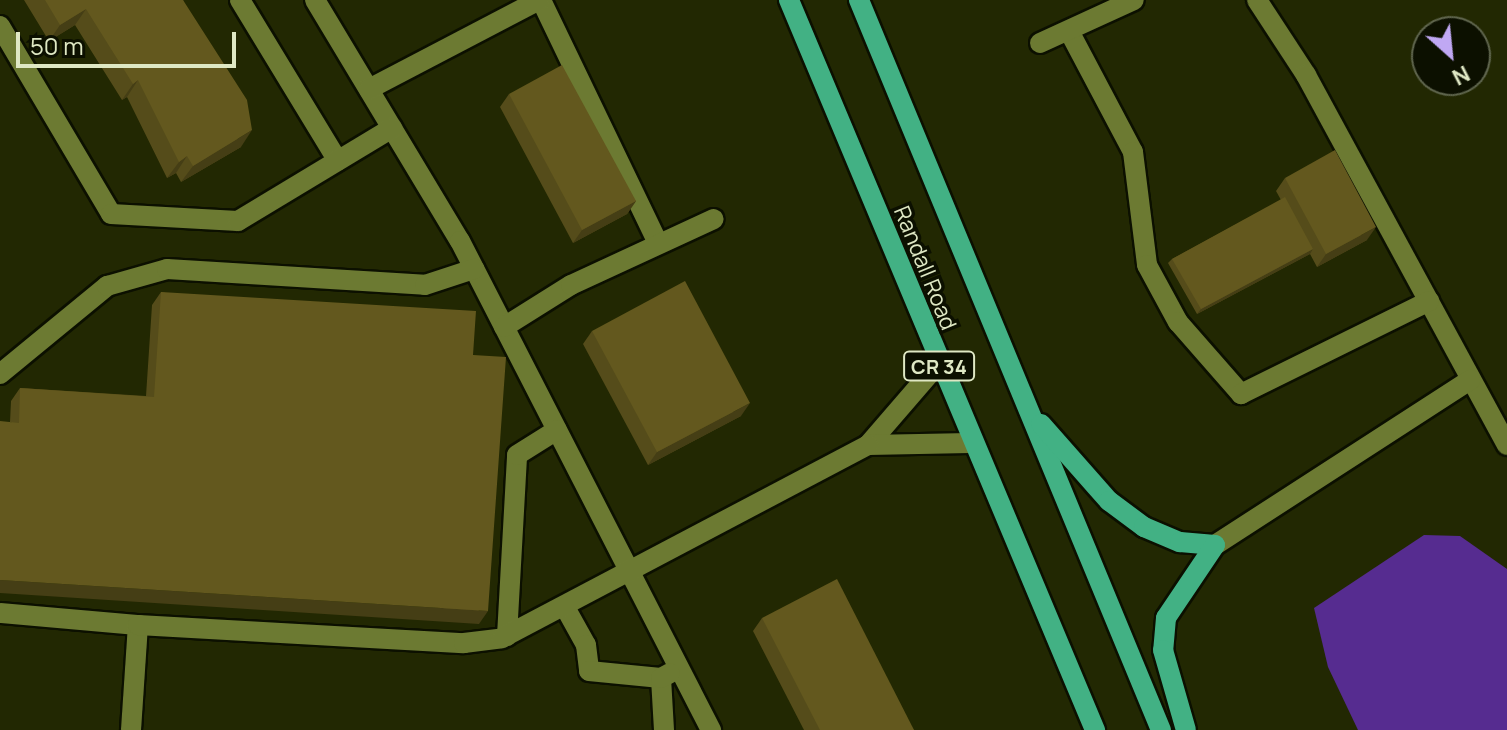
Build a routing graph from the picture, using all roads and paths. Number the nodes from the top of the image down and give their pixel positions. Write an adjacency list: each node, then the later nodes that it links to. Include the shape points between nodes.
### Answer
1 (240, 0): 13 (lane)
2 (315, 0): 11 (lane)
3 (540, 0): 11 (lane); 15 (lane)
4 (789, 0): 19 (main road, Randall Road / CR 34)
5 (859, 0): 22 (main road, Randall Road / CR 34)
6 (1134, 0): 9 (lane)
7 (1257, 0): 17 (lane)
8 (0, 26): 13 (lane, via 111,214 238,221)
9 (1069, 31): 10 (lane); 17 (lane, via 1133,152 1147,265 1178,322 1241,394)
10 (1040, 43)
11 (369, 89): 12 (lane)
12 (392, 128): 13 (lane); 16 (lane)
13 (338, 161)
14 (714, 219): 15 (lane)
15 (657, 241): 18 (lane)
16 (474, 269): 18 (lane); 20 (lane, via 425,285 167,269 107,286)
17 (1429, 301): 21 (lane)
18 (504, 327): 23 (lane)
19 (938, 364): 24 (main road, Randall Road / CR 34); 25 (lane)
20 (0, 374)
21 (1470, 380): 26 (lane); 27 (lane)
22 (1028, 410): 27 (main road, via 1109,501 1144,527 1180,542); 39 (main road, Randall Road / CR 34)
23 (557, 430): 28 (lane); 32 (lane, via 517,455)
24 (970, 443): 25 (lane); 35 (main road, Randall Road / CR 34)
25 (868, 445): 28 (lane)
26 (1507, 445)
27 (1215, 545): 40 (main road, via 1166,618 1163,650)
28 (630, 573): 29 (lane); 33 (lane)
29 (566, 609): 32 (lane); 34 (lane, via 586,645 589,671)
30 (0, 613): 31 (lane)
31 (138, 625): 32 (lane, via 464,643); 36 (lane)
32 (507, 636)
33 (680, 667): 34 (lane); 38 (lane)
34 (661, 678): 37 (lane)
35 (1092, 726)
36 (131, 730)
37 (664, 730)
38 (711, 730)
39 (1161, 730)
40 (1186, 730)

